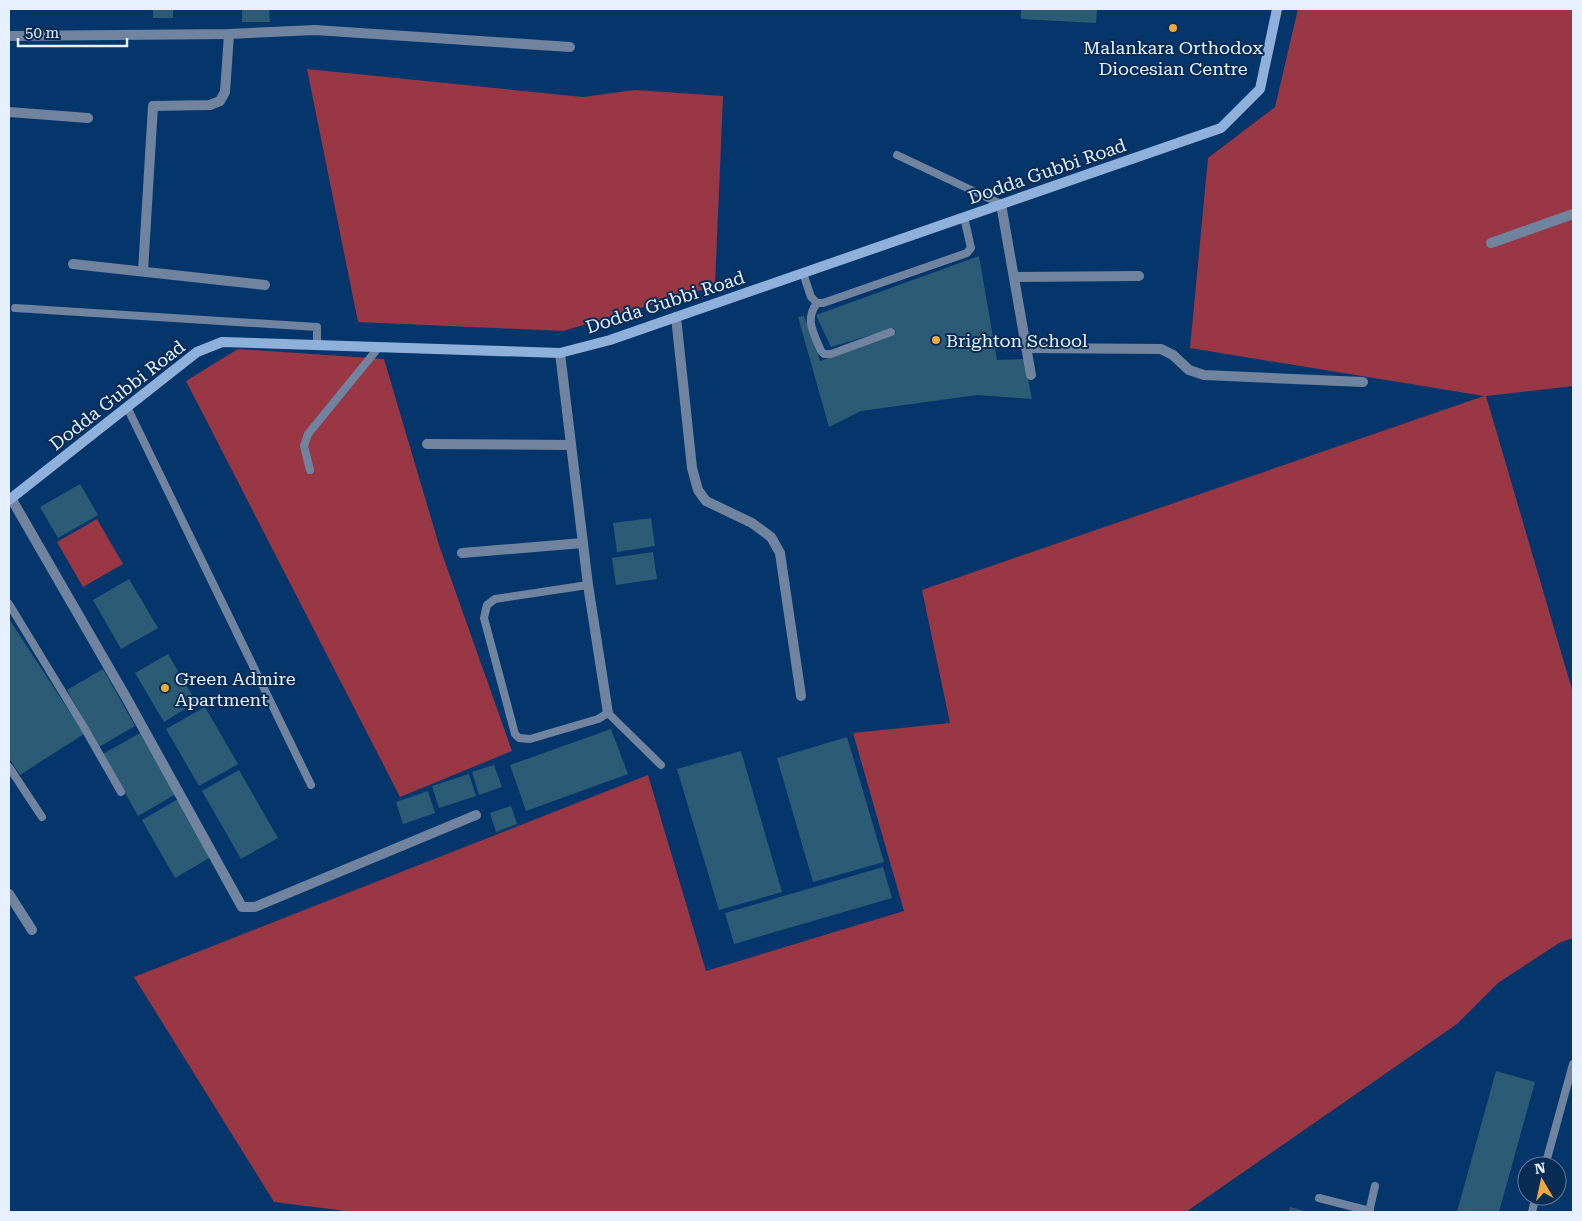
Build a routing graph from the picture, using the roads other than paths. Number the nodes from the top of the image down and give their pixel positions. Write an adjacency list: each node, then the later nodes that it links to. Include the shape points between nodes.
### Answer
1 (1277, 9): 8 (street, Dodda Gubbi Road, via 1260,89 1221,128)
2 (229, 34): 3 (street); 4 (street, via 315,30); 13 (street, via 225,92 220,101 210,105 153,106)
3 (9, 36)
4 (570, 47)
5 (9, 112): 6 (street)
6 (88, 118)
7 (896, 155): 8 (lane)
8 (1001, 204): 10 (street, Dodda Gubbi Road); 16 (street)
9 (1573, 214): 11 (street)
10 (964, 217): 14 (street, Dodda Gubbi Road); 18 (lane, via 971,248 968,253)
11 (1491, 243)
12 (73, 264): 13 (street)
13 (143, 271): 17 (street)
14 (803, 273): 18 (lane, via 811,297); 20 (street, Dodda Gubbi Road)
15 (1139, 276): 16 (street)
16 (1014, 277): 24 (street)
17 (265, 285)
18 (817, 303): 21 (lane, via 810,311 810,320 824,354)
19 (15, 308): 22 (lane, via 317,327)
20 (676, 317): 25 (street, Dodda Gubbi Road); 37 (street, via 692,468 698,490 706,501 752,523 771,537 780,553)
21 (890, 332)
22 (317, 345): 23 (street, Dodda Gubbi Road); 28 (street, Dodda Gubbi Road, via 222,342 197,352)
23 (379, 347): 25 (street, Dodda Gubbi Road); 31 (lane, via 308,434 304,446)
24 (1026, 348): 26 (street); 27 (street, via 1161,349 1189,370 1204,376)
25 (560, 353): 30 (street)
26 (1031, 376)
27 (1363, 382)
28 (126, 407): 32 (street, Dodda Gubbi Road); 41 (lane)
29 (427, 444): 30 (street)
30 (571, 445): 33 (street)
31 (310, 470)
32 (10, 499): 43 (street, via 242,907 254,907)
33 (582, 543): 34 (street); 35 (street)
34 (462, 553)
35 (588, 585): 38 (street); 38 (lane, via 495,599 487,605 484,618 519,738 530,739 598,719)
36 (9, 604): 42 (lane)
37 (801, 696)
38 (608, 712): 39 (lane)
39 (660, 765)
40 (9, 767): 44 (lane)
41 (311, 785)
42 (121, 792)
43 (476, 815)
44 (42, 817)
45 (9, 894): 46 (street)
46 (32, 930)
47 (1573, 1064): 48 (lane)
48 (1548, 1156)
49 (1375, 1186): 51 (lane)
50 (1319, 1198): 51 (lane)
51 (1370, 1212)

